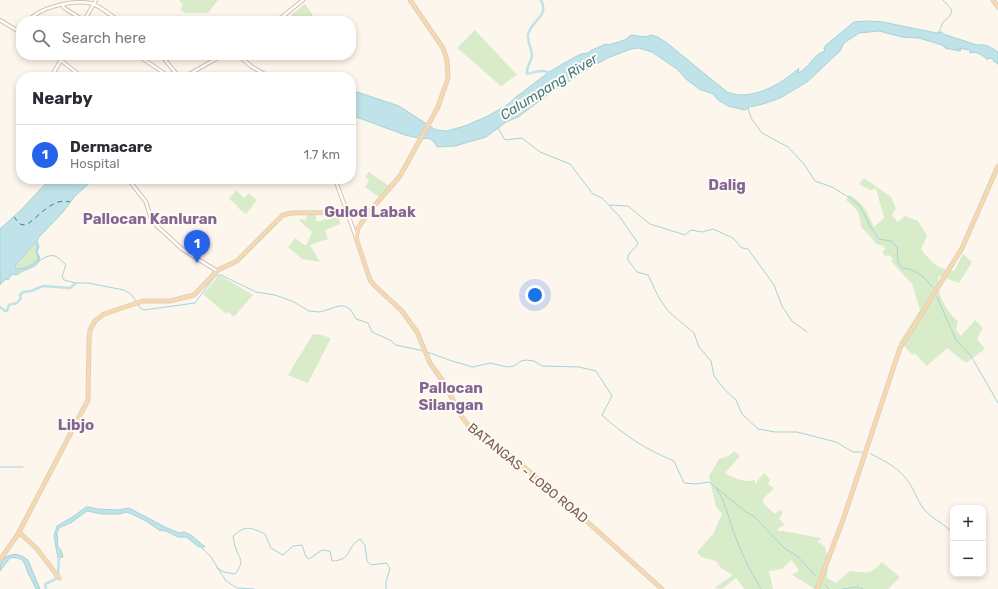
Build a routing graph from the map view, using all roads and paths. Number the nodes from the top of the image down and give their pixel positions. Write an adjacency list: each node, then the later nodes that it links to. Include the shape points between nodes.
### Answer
1 (96, 0): 6 (main road)
2 (303, 0): 12 (main road)
3 (410, 0): 30 (main road, via 446,53 446,86 430,123 398,180)
4 (993, 0): 7 (main road)
5 (62, 4): 6 (main road, via 77,0); 8 (main road, via 40,10); 9 (main road)
6 (94, 4): 10 (main road); 11 (main road)
7 (998, 7)
8 (33, 16)
9 (76, 16)
10 (87, 16)
11 (112, 16)
12 (283, 16)
13 (0, 21): 14 (main road)
14 (16, 29)
15 (61, 60): 20 (main road); 21 (main road)
16 (144, 60): 22 (main road)
17 (164, 60): 23 (main road)
18 (214, 60): 24 (main road)
19 (244, 60): 25 (main road)
20 (54, 72)
21 (76, 72)
22 (162, 72)
23 (175, 72)
24 (193, 72)
25 (261, 72)
26 (998, 166): 37 (main road, via 962,248 900,348 845,516)
27 (132, 184): 32 (main road, via 146,202 153,221 166,236)
28 (337, 184): 29 (main road)
29 (346, 212): 30 (main road); 31 (main road); 32 (main road, via 283,215 237,260)
30 (369, 212): 31 (main road, via 359,226)
31 (356, 238): 36 (main road, BATANGAS - LOBO ROAD, via 372,282 405,315 418,334 430,363 471,429 540,481 553,496 582,517)
32 (217, 271): 33 (main road, via 192,296 170,301 147,300 135,303 102,316 93,324 88,347 88,400)
33 (19, 532): 34 (main road); 35 (main road, via 37,549)
34 (0, 560)
35 (59, 578)
36 (662, 589)
37 (817, 589)

